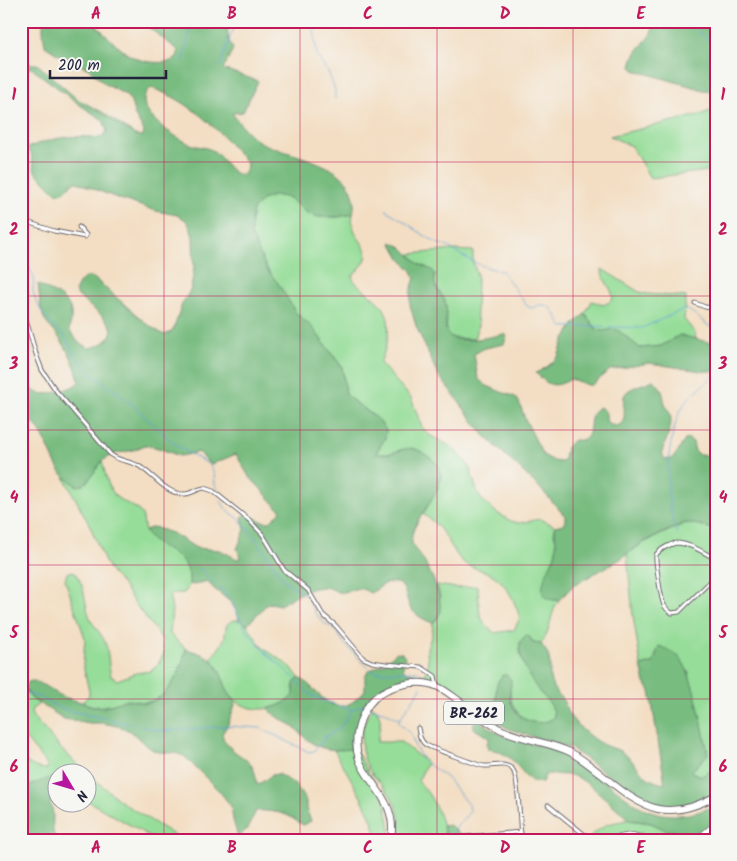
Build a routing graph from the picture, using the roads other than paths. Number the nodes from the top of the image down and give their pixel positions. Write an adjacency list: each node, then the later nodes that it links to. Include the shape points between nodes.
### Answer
1 (21, 220): 2 (street, via 85,238)
2 (79, 227)
3 (21, 303): 8 (street, via 42,370 111,455 140,467 177,493 187,494 204,488 213,491 263,535 284,570 308,590 323,615 363,658 426,669 435,676)
4 (695, 303): 5 (street)
5 (716, 309)
6 (716, 559): 7 (street, via 676,543 656,555 662,600 672,613 679,612)
7 (716, 576)
8 (437, 686): 10 (highway, BR-262, via 505,732 551,745 575,756 650,806 682,810); 16 (highway, BR-262, via 414,682 380,692 364,711 358,730 358,759 388,805)
9 (418, 728): 13 (street, via 420,739 430,748 478,765 512,768)
10 (716, 796)
11 (548, 805): 18 (street)
12 (716, 823): 15 (street)
13 (521, 832): 14 (street); 17 (street)
14 (463, 837)
15 (698, 839)
16 (391, 840)
17 (521, 840)
18 (591, 840)
19 (604, 840): 20 (street, via 632,836)
20 (650, 840)

